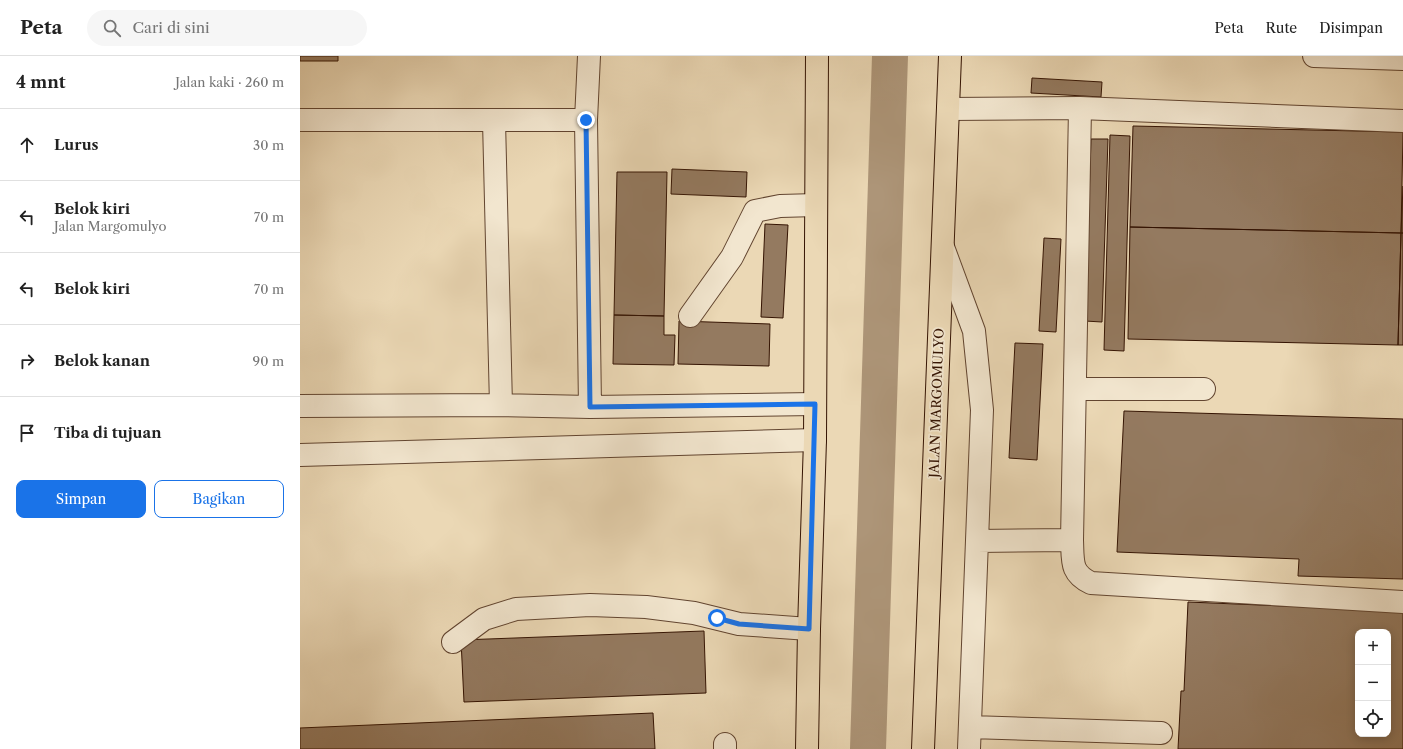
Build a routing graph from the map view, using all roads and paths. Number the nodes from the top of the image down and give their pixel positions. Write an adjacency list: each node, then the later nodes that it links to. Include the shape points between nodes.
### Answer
1 (589, 56): 9 (street)
2 (817, 56): 12 (main road)
3 (950, 56): 7 (main road, JALAN MARGOMULYO)
4 (1314, 56): 5 (street)
5 (1403, 59)
6 (1080, 108): 7 (street); 11 (street); 15 (street)
7 (948, 109): 13 (main road, JALAN MARGOMULYO)
8 (300, 120): 10 (street)
9 (586, 120): 10 (street); 20 (street)
10 (494, 121): 18 (street)
11 (1403, 121)
12 (816, 206): 14 (street, via 780,206 755,211 732,257); 17 (main road)
13 (943, 247): 24 (street, via 974,331 982,410); 30 (main road, JALAN MARGOMULYO)
14 (690, 316)
15 (1076, 389): 16 (street); 23 (street)
16 (1204, 389)
17 (815, 404): 20 (street); 21 (main road)
18 (501, 405): 19 (street); 20 (street)
19 (300, 406)
20 (590, 407)
21 (815, 440): 22 (street); 26 (main road)
22 (300, 455)
23 (1072, 540): 24 (street); 25 (street, via 1073,565 1077,574 1091,583)
24 (977, 542): 28 (street)
25 (1403, 602)
26 (809, 629): 27 (street, via 739,624 694,613 646,607 590,605 516,609 484,620); 31 (main road)
27 (453, 642)
28 (970, 727): 29 (street); 32 (street)
29 (1161, 733)
30 (920, 743)
31 (813, 744)
32 (969, 749)

